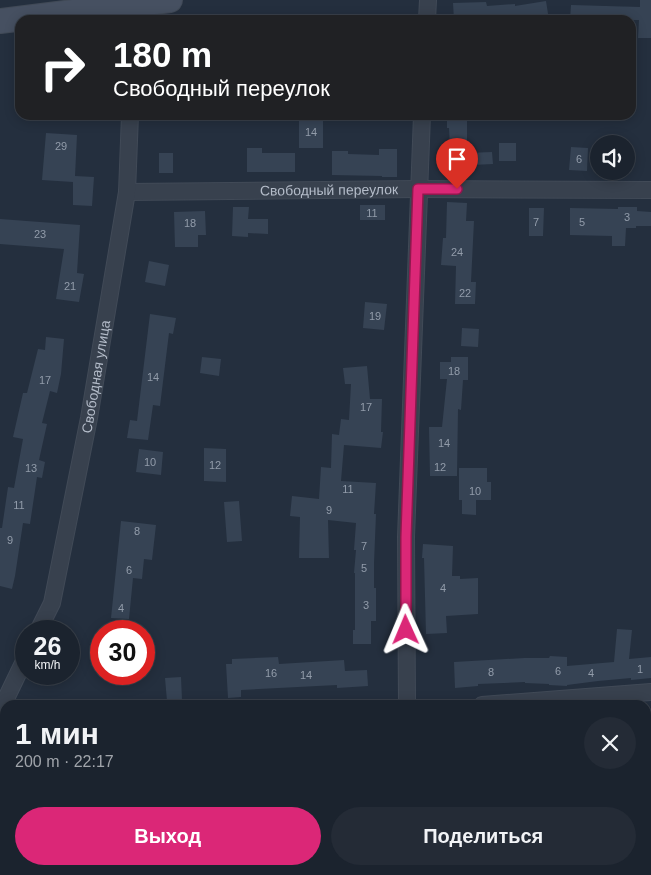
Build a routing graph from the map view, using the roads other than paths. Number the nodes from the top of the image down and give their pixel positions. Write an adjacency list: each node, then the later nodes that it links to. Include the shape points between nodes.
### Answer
1 (170, 0): 3 (street)
2 (428, 0): 5 (street)
3 (134, 12): 4 (street)
4 (67, 15)
5 (427, 15)
6 (15, 17): 7 (street)
7 (0, 18)
8 (130, 120): 12 (street, Свободная улица)
9 (422, 120): 10 (street)
10 (418, 189): 11 (street, Свободный переулок); 12 (street, Свободный переулок); 17 (street, via 406,537)
11 (651, 190)
12 (127, 192): 13 (street, Свободная улица, via 89,418 52,603)
13 (44, 620)
14 (15, 680): 16 (street)
15 (651, 692): 18 (street)
16 (5, 700)
17 (407, 700)
18 (547, 700)

